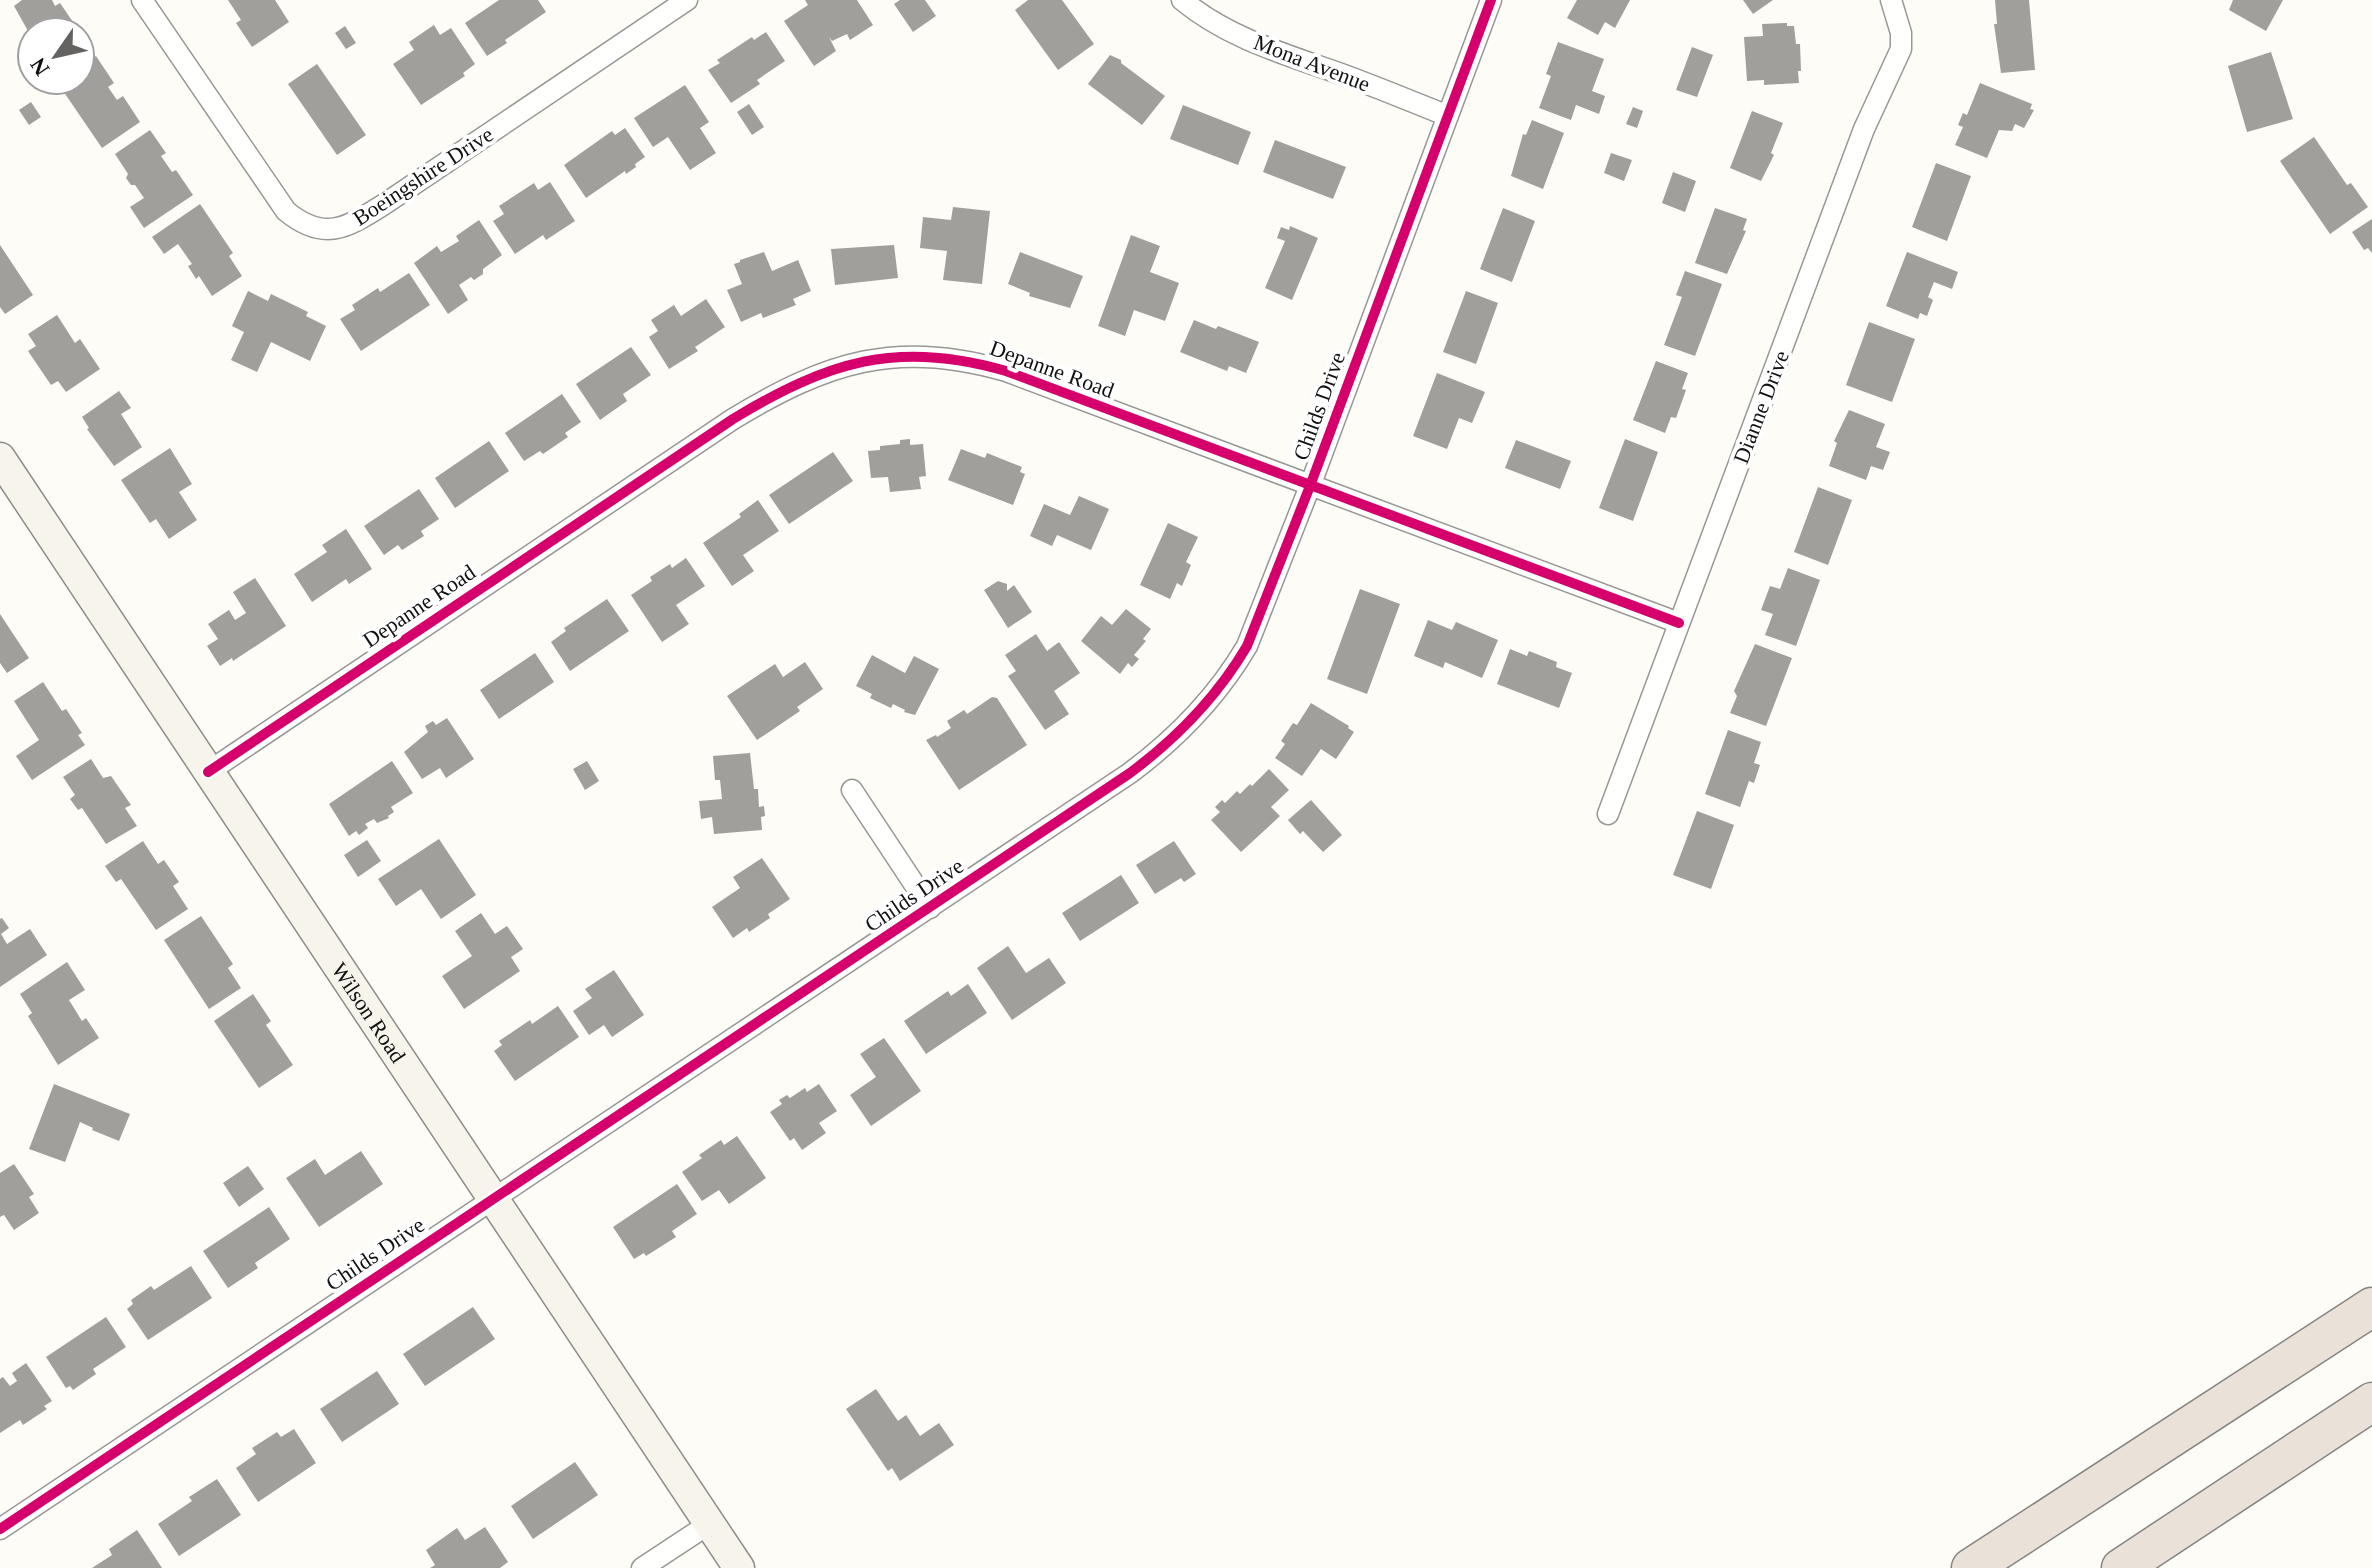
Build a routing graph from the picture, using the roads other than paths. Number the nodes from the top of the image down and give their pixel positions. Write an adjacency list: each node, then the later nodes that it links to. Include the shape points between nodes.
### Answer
1 (142, 0): 2 (street, Boeingshire Drive, via 286,211 306,225 331,230 386,203)
2 (687, 0)
3 (1182, 0): 6 (street, Mona Avenue, via 1221,27 1284,55)
4 (1491, 0): 6 (street, Childs Drive)
5 (1891, 0): 10 (street, Dianne Drive, via 1901,49 1864,129)
6 (1448, 116): 8 (street, Childs Drive)
7 (0, 458): 9 (street, Wilson Road)
8 (1310, 486): 10 (street, Depanne Road); 11 (street, Depanne Road, via 966,359 909,356 826,370 717,429); 14 (street, Childs Drive, via 1247,646 1198,714 1130,773)
9 (8, 489): 11 (street, Wilson Road)
10 (1679, 623): 13 (street, Dianne Drive)
11 (208, 772): 15 (street, Wilson Road)
12 (852, 790): 14 (street)
13 (1608, 814)
14 (930, 908): 15 (street, Childs Drive)
15 (493, 1200): 18 (street, Wilson Road); 19 (street, Childs Drive)
16 (2372, 1307): 22 (highway)
17 (2372, 1402): 23 (highway)
18 (709, 1524): 20 (street); 21 (street, Wilson Road)
19 (0, 1529)
20 (642, 1568)
21 (739, 1568)
22 (1971, 1568)
23 (2121, 1568)

